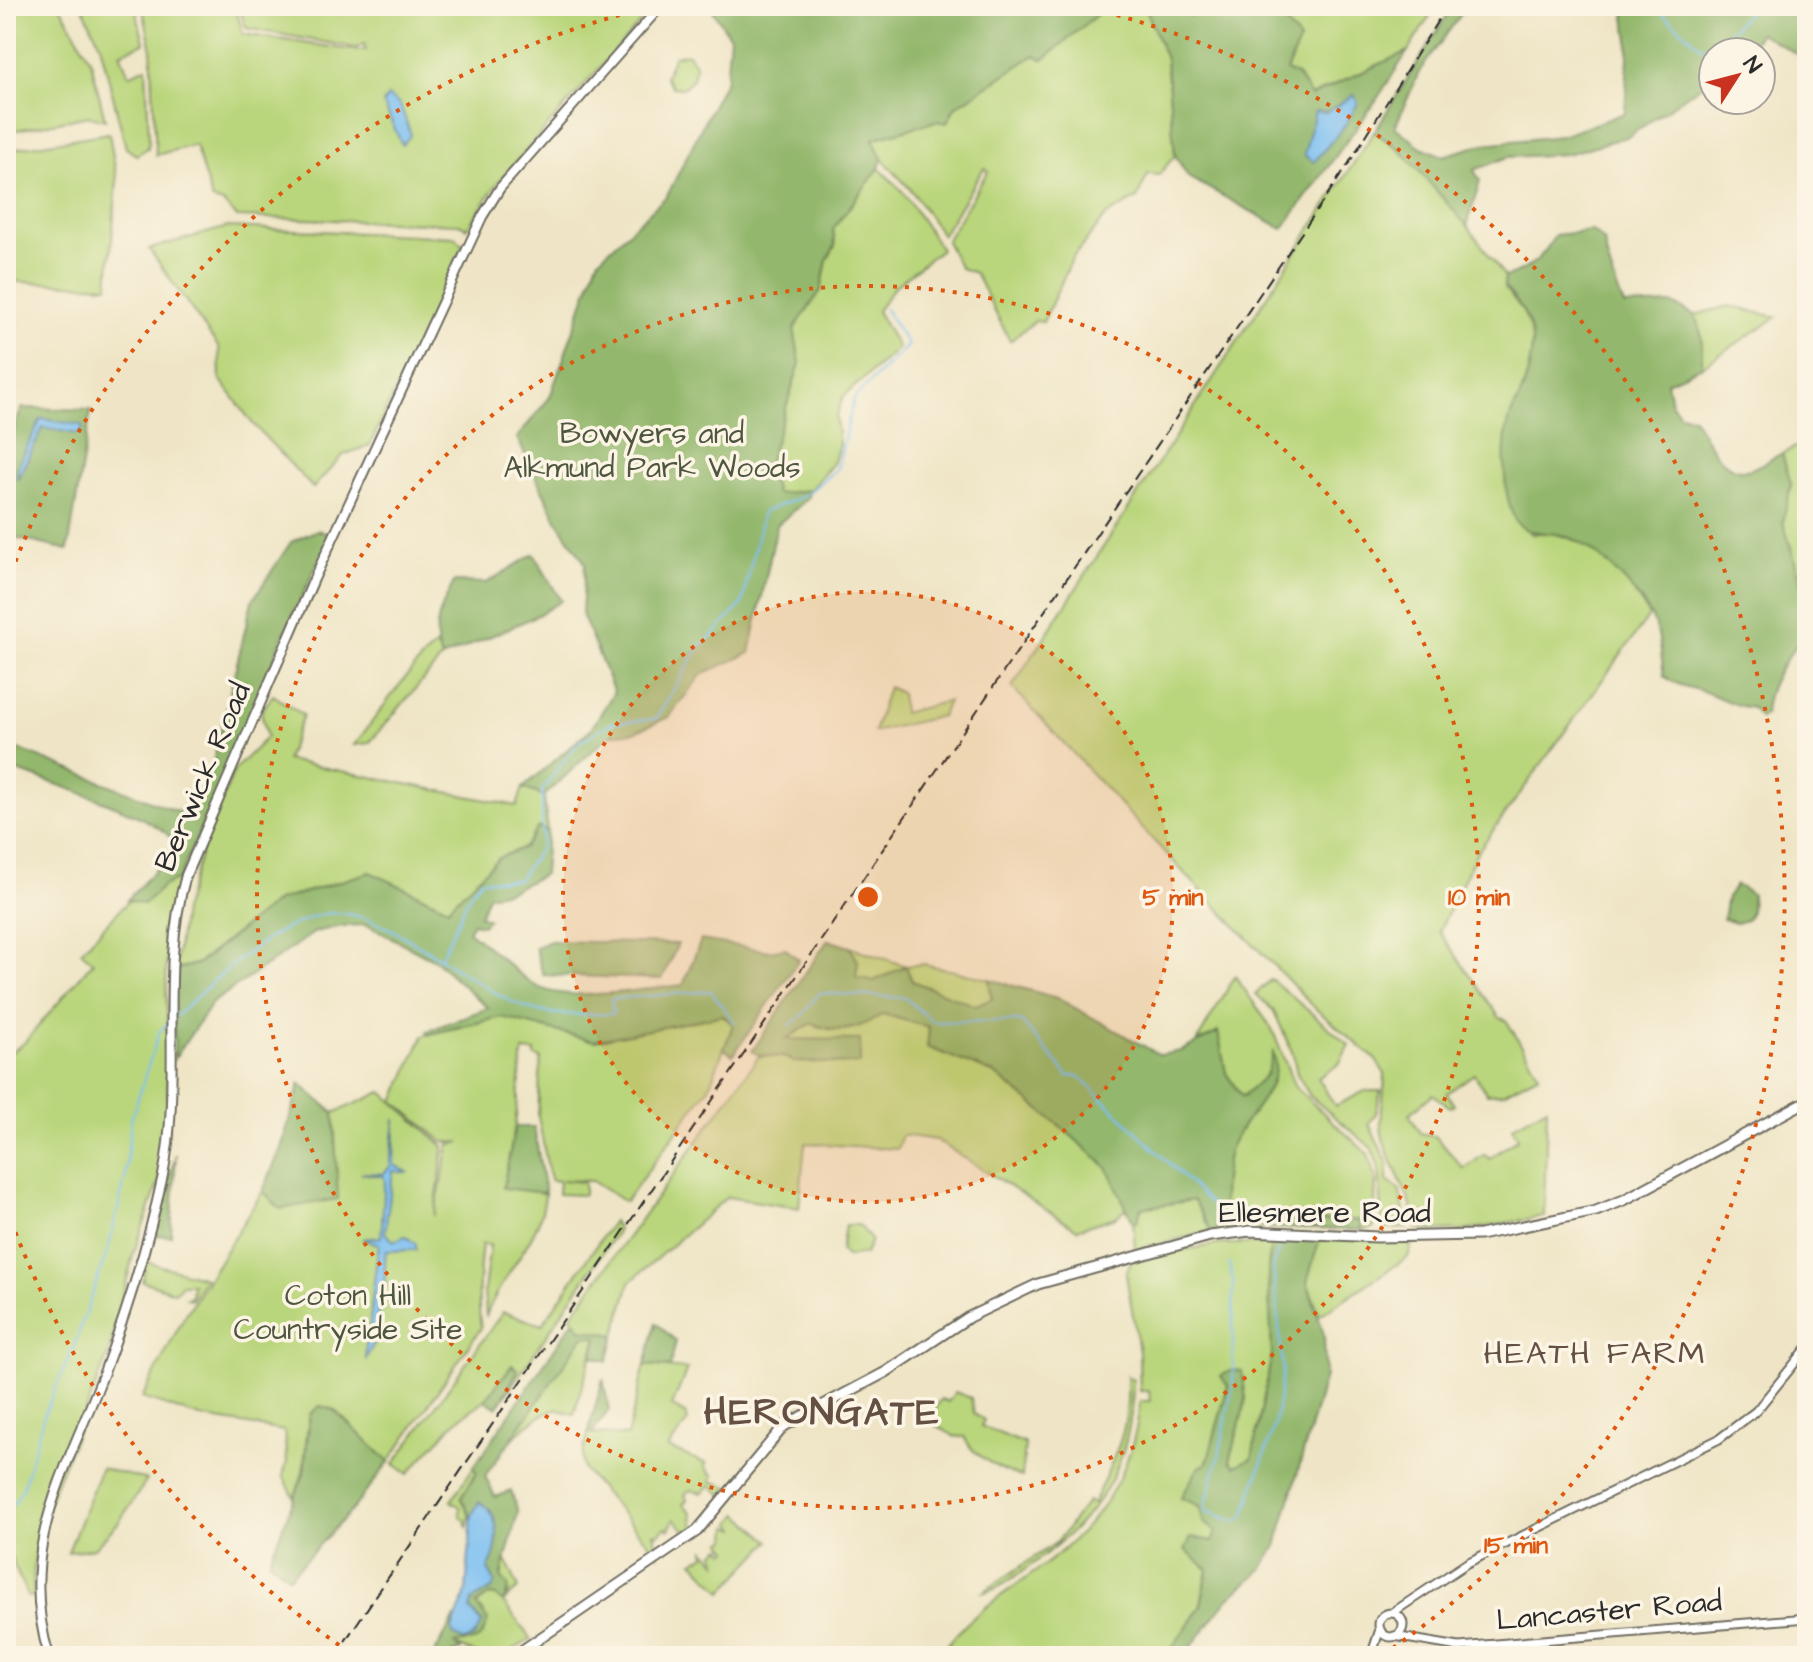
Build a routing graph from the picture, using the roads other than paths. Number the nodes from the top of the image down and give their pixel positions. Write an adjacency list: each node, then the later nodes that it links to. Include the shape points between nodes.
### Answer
1 (661, 6): 12 (main road, Berwick Road, via 500,188 482,217 198,843 176,910 169,996 170,1136 160,1187 112,1351 40,1541 37,1606)
2 (1806, 1105): 13 (main road, Ellesmere Road, via 1624,1200 1519,1230 1441,1237 1250,1231 1188,1240 1038,1284 969,1317 886,1372 784,1426 697,1531)
3 (1807, 1348): 4 (street, via 1756,1411 1724,1436 1467,1563)
4 (1410, 1603): 5 (street); 7 (street)
5 (1392, 1613): 7 (street); 8 (street, via 1383,1617)
6 (1807, 1618): 10 (street, Lancaster Road, via 1459,1647)
7 (1403, 1623): 9 (street); 10 (street)
8 (1380, 1629): 9 (street); 11 (street)
9 (1393, 1636): 10 (street, Lancaster Road); 11 (street)
10 (1416, 1639)
11 (1373, 1652)
12 (49, 1656)
13 (514, 1656)

